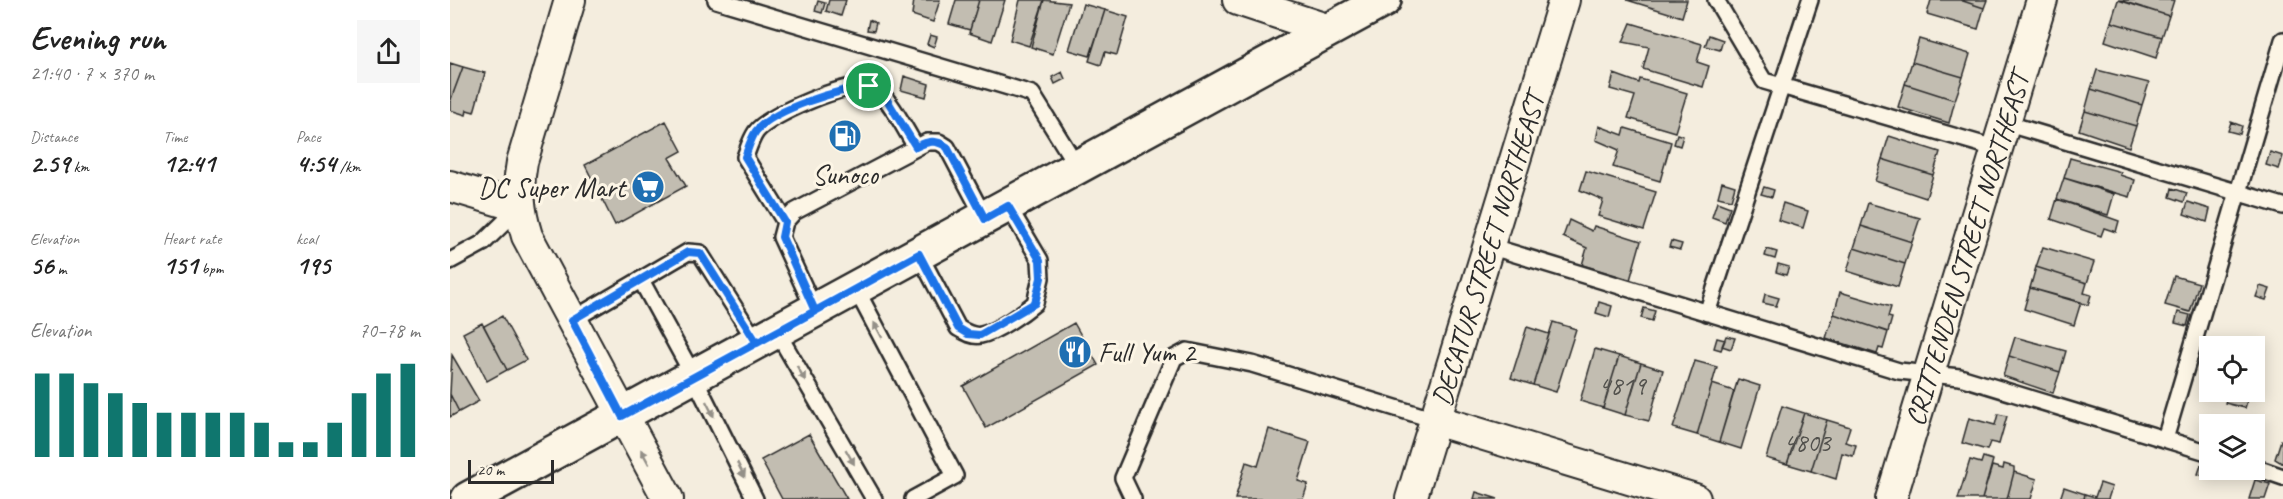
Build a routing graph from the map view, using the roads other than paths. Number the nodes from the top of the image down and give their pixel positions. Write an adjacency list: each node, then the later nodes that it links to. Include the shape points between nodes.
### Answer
1 (716, 0): 14 (lane, via 1032,94)
2 (1238, 0): 9 (street)
3 (1384, 0): 9 (main road)
4 (1564, 0): 21 (street, DECATUR STREET NORTHEAST)
5 (1716, 0): 11 (lane, via 1764,81)
6 (1810, 0): 11 (lane)
7 (2042, 0): 12 (street, CRITTENDEN STREET NORTHEAST)
8 (565, 1): 18 (street, via 522,162)
9 (1329, 30): 14 (main road)
10 (2283, 40): 16 (lane)
11 (1780, 86): 12 (lane); 27 (lane)
12 (2001, 136): 16 (lane); 30 (street, CRITTENDEN STREET NORTHEAST)
13 (916, 147): 19 (lane, via 927,142 947,147); 20 (lane, via 794,212); 20 (lane, via 884,95 869,86 849,88 777,115 756,131 745,157)
14 (1078, 168): 19 (main road)
15 (450, 186): 18 (street)
16 (2238, 192): 17 (lane); 34 (lane)
17 (2283, 206)
18 (520, 207): 23 (lane, via 483,243); 28 (street, via 527,236)
19 (996, 213): 22 (main road); 22 (lane, via 1040,260 1041,278 1035,303 1010,320 980,335 958,328)
20 (785, 222): 26 (lane, via 782,237)
21 (1489, 246): 27 (lane); 33 (street, DECATUR STREET NORTHEAST)
22 (919, 254): 25 (main road)
23 (450, 261)
24 (641, 280): 28 (lane); 29 (lane, via 688,252 700,253); 31 (lane)
25 (856, 289): 26 (main road); 42 (lane, one-way to 25, via 955,476)
26 (815, 311): 29 (main road)
27 (1707, 313): 30 (lane, via 1899,371)
28 (572, 320): 32 (street)
29 (767, 337): 31 (main road); 41 (lane, one-way to 41)
30 (1929, 373): 34 (lane, via 1960,377); 46 (street, CRITTENDEN STREET NORTHEAST)
31 (694, 377): 32 (main road); 40 (lane, one-way to 40)
32 (622, 416): 38 (main road); 39 (street, one-way to 32)
33 (1436, 420): 43 (lane, via 1252,364 1187,351 1174,358 1123,478); 44 (street, DECATUR STREET NORTHEAST); 45 (street)
34 (2165, 439): 35 (lane)
35 (2199, 450)
36 (2265, 471): 37 (lane)
37 (2283, 477)
38 (468, 499)
39 (668, 499)
40 (755, 499)
41 (874, 499)
42 (913, 499)
43 (1133, 499)
44 (1411, 499)
45 (1695, 499)
46 (1891, 499)

